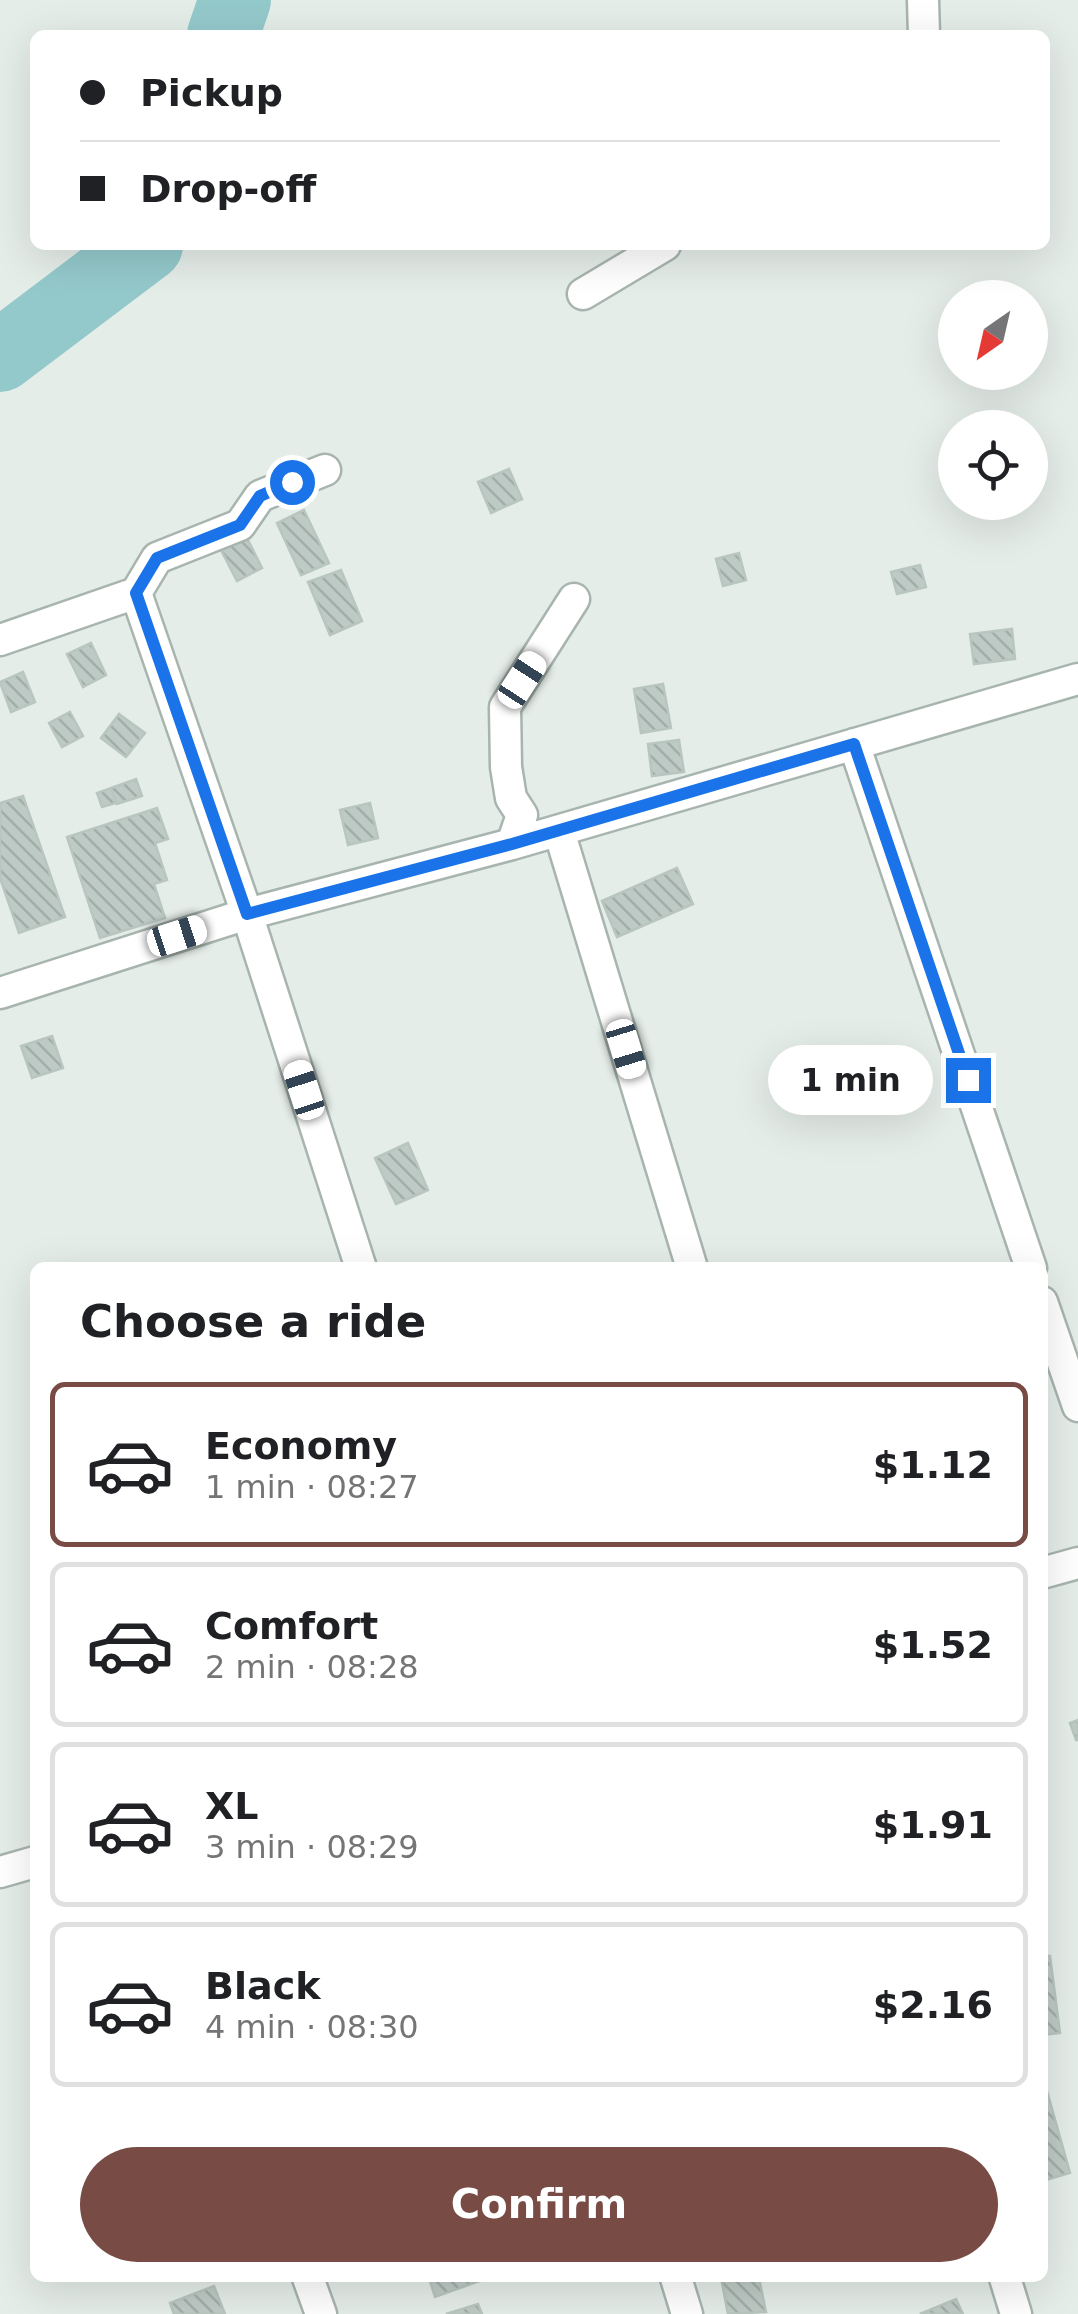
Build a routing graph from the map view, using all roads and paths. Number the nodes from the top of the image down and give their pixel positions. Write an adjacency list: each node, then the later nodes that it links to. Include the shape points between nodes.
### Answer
1 (923, 0): 2 (street)
2 (924, 30)
3 (657, 250): 4 (street)
4 (583, 294)
5 (325, 470): 6 (street, via 260,496 240,525 157,558)
6 (136, 593): 8 (street); 13 (street)
7 (574, 599): 12 (street, via 505,707 506,767 522,816)
8 (0, 640)
9 (1078, 678): 10 (street)
10 (854, 744): 11 (street); 17 (street)
11 (559, 830): 12 (street); 16 (street)
12 (512, 844): 13 (street)
13 (247, 914): 14 (street); 15 (street)
14 (0, 994)
15 (359, 1262)
16 (690, 1262)
17 (1029, 1262)
18 (1048, 1319): 19 (street)
19 (1078, 1406)
20 (1078, 1563): 21 (street)
21 (1048, 1571)
22 (30, 1863): 23 (street)
23 (0, 1872)
24 (309, 2282): 27 (street)
25 (677, 2282): 28 (street)
26 (1006, 2282): 29 (street)
27 (321, 2314)
28 (687, 2314)
29 (1016, 2314)

